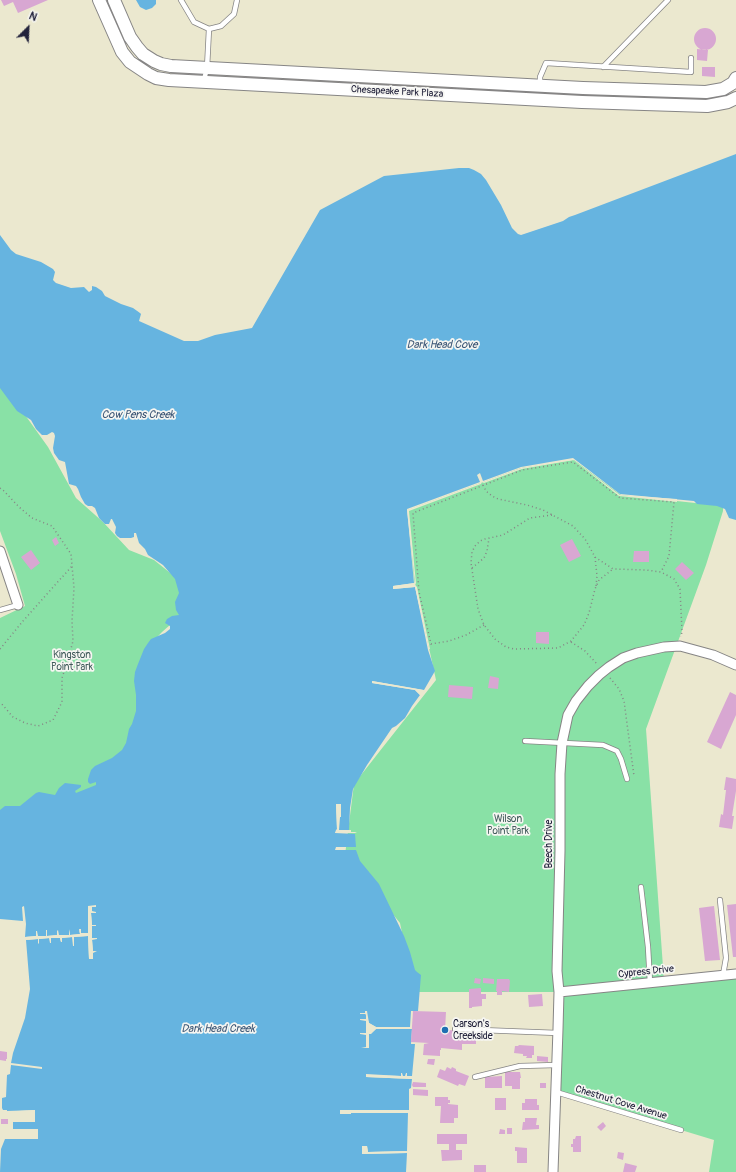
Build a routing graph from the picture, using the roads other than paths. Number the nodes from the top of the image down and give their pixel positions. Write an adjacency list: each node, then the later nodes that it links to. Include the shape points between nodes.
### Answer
1 (98, 0): 11 (street, Chesapeake Park Plaza, via 122,52 135,66 156,78)
2 (114, 0): 9 (street, Chesapeake Park Plaza, via 130,37 143,54 161,64)
3 (181, 0): 6 (lane, via 194,22)
4 (237, 0): 6 (lane, via 234,14 221,26)
5 (668, 0): 8 (lane)
6 (209, 29): 9 (lane)
7 (691, 58): 8 (lane, via 691,72)
8 (603, 66): 12 (lane, via 546,63 540,77)
9 (207, 68): 11 (lane); 12 (street, Chesapeake Park Plaza)
10 (736, 78): 12 (street, Chesapeake Park Plaza, via 723,89 706,92)
11 (204, 82): 13 (street, Chesapeake Park Plaza, via 699,106 728,102)
12 (540, 85)
13 (736, 98)
14 (0, 550): 15 (street)
15 (18, 605): 16 (lane)
16 (0, 610)
17 (736, 665): 19 (street, Beech Drive, via 713,655 680,646 664,647 623,658 604,671 576,702 568,715)
18 (525, 742): 19 (lane)
19 (562, 743): 20 (lane, via 603,745 616,751 621,758); 26 (street, Beech Drive)
20 (627, 779)
21 (641, 887): 25 (lane)
22 (720, 900): 24 (lane, via 726,958)
23 (736, 974): 24 (street, Cypress Drive)
24 (723, 975): 25 (street, Cypress Drive)
25 (650, 983): 26 (street, Cypress Drive)
26 (558, 992): 28 (street, Beech Drive)
27 (454, 1029): 28 (lane)
28 (558, 1032): 29 (street, Beech Drive)
29 (557, 1065): 30 (lane, via 520,1066); 31 (street, Beech Drive)
30 (475, 1078)
31 (556, 1092): 32 (lane, Chestnut Cove Avenue); 33 (street, Beech Drive)
32 (681, 1130)
33 (553, 1172)

